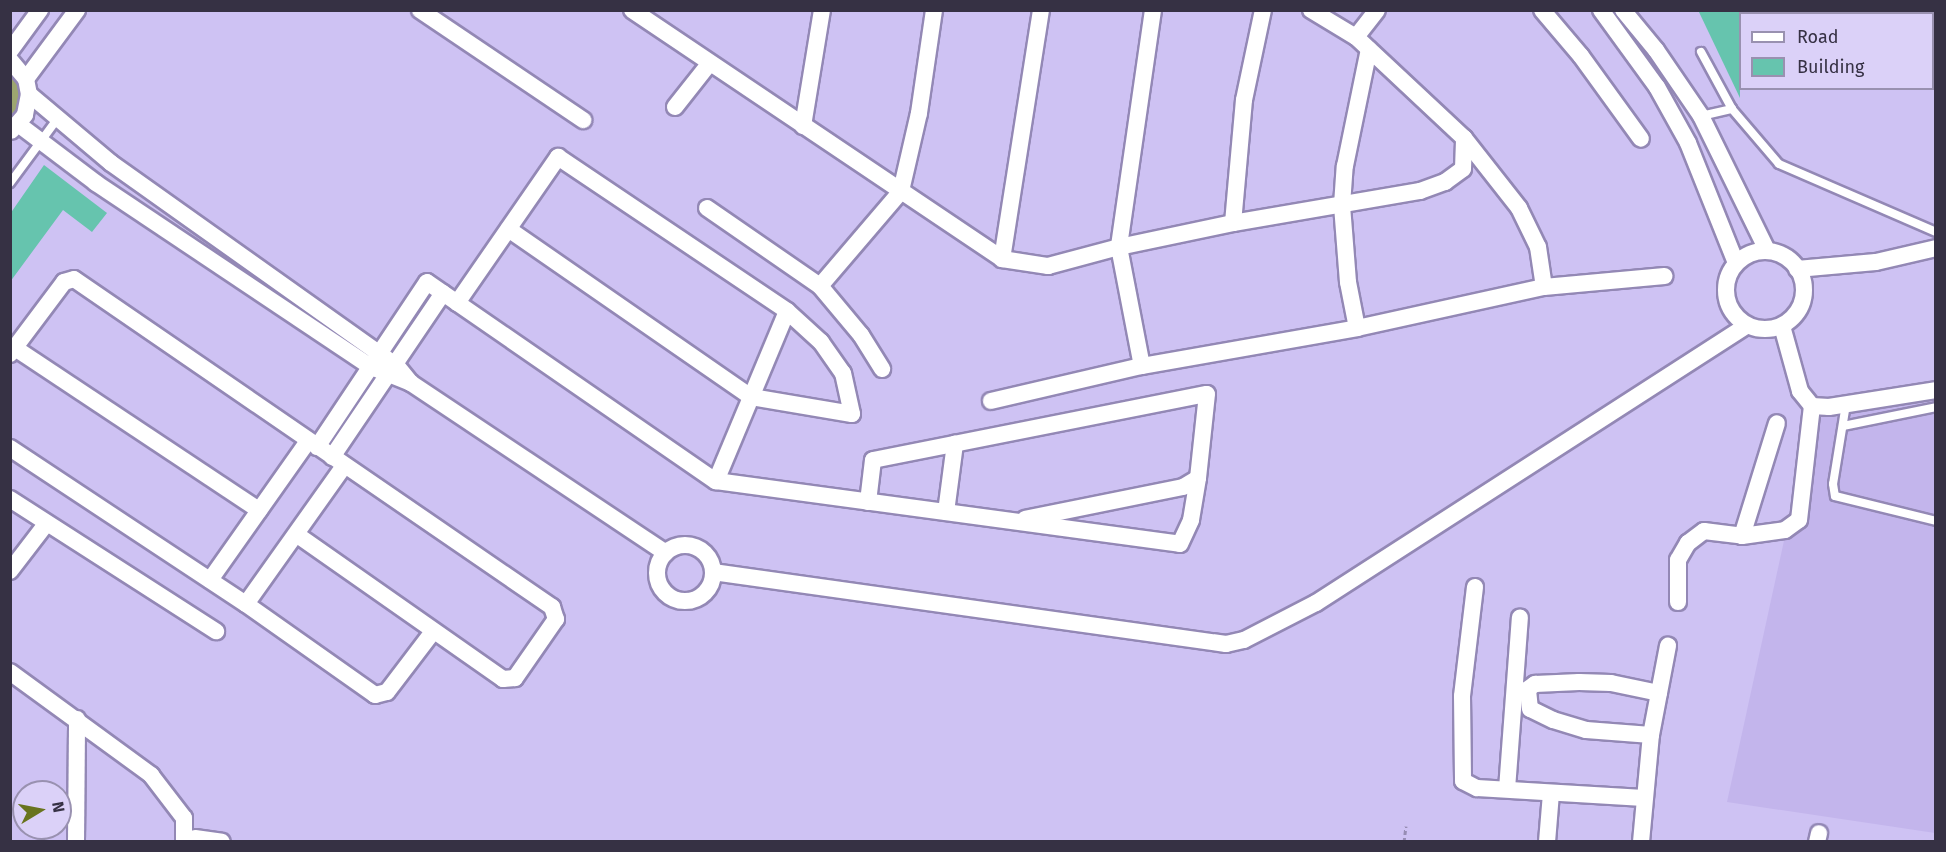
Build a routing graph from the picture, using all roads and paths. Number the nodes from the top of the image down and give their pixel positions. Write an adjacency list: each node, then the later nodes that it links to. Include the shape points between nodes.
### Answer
1 (40, 10): 16 (street)
2 (77, 10): 20 (street)
3 (420, 10): 25 (street)
4 (632, 10): 19 (street)
5 (822, 10): 26 (street)
6 (934, 10): 35 (street, via 919,113)
7 (1041, 10): 45 (street)
8 (1153, 10): 42 (street)
9 (1263, 10): 39 (street, via 1244,100)
10 (1311, 10): 15 (street)
11 (1377, 10): 15 (street)
12 (1542, 10): 29 (street)
13 (1601, 10): 46 (street, via 1657,87 1688,143)
14 (1623, 10): 23 (street)
15 (1362, 43): 28 (street); 37 (street)
16 (10, 51)
17 (1701, 52): 22 (lane)
18 (10, 60): 20 (street)
19 (709, 64): 21 (street); 26 (street)
20 (28, 87): 24 (street); 27 (street)
21 (675, 107)
22 (1732, 109): 23 (lane); 41 (lane, via 1779,164)
23 (1701, 116): 44 (street)
24 (58, 118): 30 (lane); 33 (street)
25 (583, 120)
26 (803, 126): 35 (street)
27 (14, 128): 30 (street)
28 (1464, 138): 31 (street); 32 (street, via 1463,169)
29 (1641, 139)
30 (40, 142): 34 (lane); 36 (street)
31 (1492, 174): 32 (street); 51 (street, via 1519,208 1538,247)
32 (1456, 176): 37 (street, via 1420,191)
33 (135, 180): 36 (street); 60 (street)
34 (10, 183)
35 (901, 190): 45 (street); 50 (street)
36 (122, 200): 60 (street)
37 (1342, 205): 39 (street); 58 (street, via 1348,282)
38 (707, 208): 50 (street)
39 (1233, 223): 42 (street)
40 (508, 229): 54 (street); 55 (street, via 558,157); 65 (street)
41 (1935, 232)
42 (1119, 247): 45 (street, via 1048,266); 61 (street)
43 (1935, 248): 47 (street)
44 (1767, 250): 46 (street); 48 (street, via 1790,261)
45 (1002, 259)
46 (1736, 263): 56 (street, via 1725,287 1726,301 1732,314)
47 (1844, 267): 48 (street); 52 (street)
48 (1797, 269): 52 (street)
49 (1664, 276): 51 (street)
50 (820, 286): 62 (street, via 861,335)
51 (1544, 287): 58 (street)
52 (1804, 287): 57 (street, via 1799,310)
53 (443, 293): 54 (street); 60 (street, via 427,282); 63 (street)
54 (457, 303): 77 (street)
55 (787, 311): 65 (street); 65 (street, via 821,342 843,373 852,414)
56 (1746, 326): 57 (street, via 1764,330); 89 (street, via 1316,603 1244,640 1226,644)
57 (1782, 326): 68 (street, via 1800,391)
58 (1357, 328): 61 (street)
59 (13, 351): 72 (street, via 64,282 74,279); 80 (street)
60 (373, 359): 63 (street); 72 (street)
61 (1142, 366): 66 (street)
62 (882, 369)
63 (393, 371): 75 (street); 87 (street)
64 (1935, 390): 67 (street)
65 (751, 397): 77 (street)
66 (991, 401)
67 (1846, 404): 68 (street); 71 (lane)
68 (1812, 406): 86 (street, via 1799,520 1785,530)
69 (1935, 407): 71 (lane)
70 (1777, 423): 86 (street)
71 (1843, 426): 83 (lane, via 1833,484 1835,496)
72 (313, 444): 75 (street); 80 (street)
73 (955, 444): 76 (street, via 1208,394); 79 (street, via 873,460); 81 (street)
74 (10, 447): 90 (street)
75 (338, 462): 85 (street); 96 (street, via 552,607 556,615 554,625 510,680)
76 (1198, 478): 82 (street, via 1183,487); 82 (street, via 1191,520 1180,544)
77 (717, 481): 79 (street)
78 (10, 499): 84 (street)
79 (868, 502): 81 (street)
80 (260, 510): 90 (street)
81 (946, 512): 82 (street)
82 (1012, 521)
83 (1935, 521)
84 (46, 524): 88 (street); 95 (street)
85 (297, 535): 93 (street); 96 (street)
86 (1742, 536): 92 (street, via 1704,531 1688,543 1678,560)
87 (666, 553): 89 (street, via 683,545 700,549 712,563); 89 (street, via 657,574 663,589 675,599 690,601 704,594)
88 (10, 572)
89 (713, 572)
90 (210, 580): 93 (street)
91 (1475, 587): 102 (street, via 1462,696 1462,781 1468,786)
92 (1678, 602)
93 (246, 604): 96 (street, via 375,695 387,692)
94 (1520, 617): 102 (street)
95 (216, 631)
96 (432, 633)
97 (1668, 646): 99 (street)
98 (10, 672): 100 (street)
99 (1659, 693): 101 (street); 101 (street, via 1611,683 1579,682 1535,684 1528,689 1530,709 1553,720 1586,730)
100 (77, 719): 106 (street); 107 (street, via 151,775 184,818)
101 (1651, 735): 104 (street)
102 (1507, 789): 103 (street)
103 (1551, 793): 104 (street); 111 (street)
104 (1644, 798): 112 (street)
105 (1406, 826): 110 (path)
106 (76, 842)
107 (184, 842)
108 (197, 842): 109 (street, via 195,838)
109 (222, 842)
110 (1404, 842)
111 (1547, 842)
112 (1641, 842)

